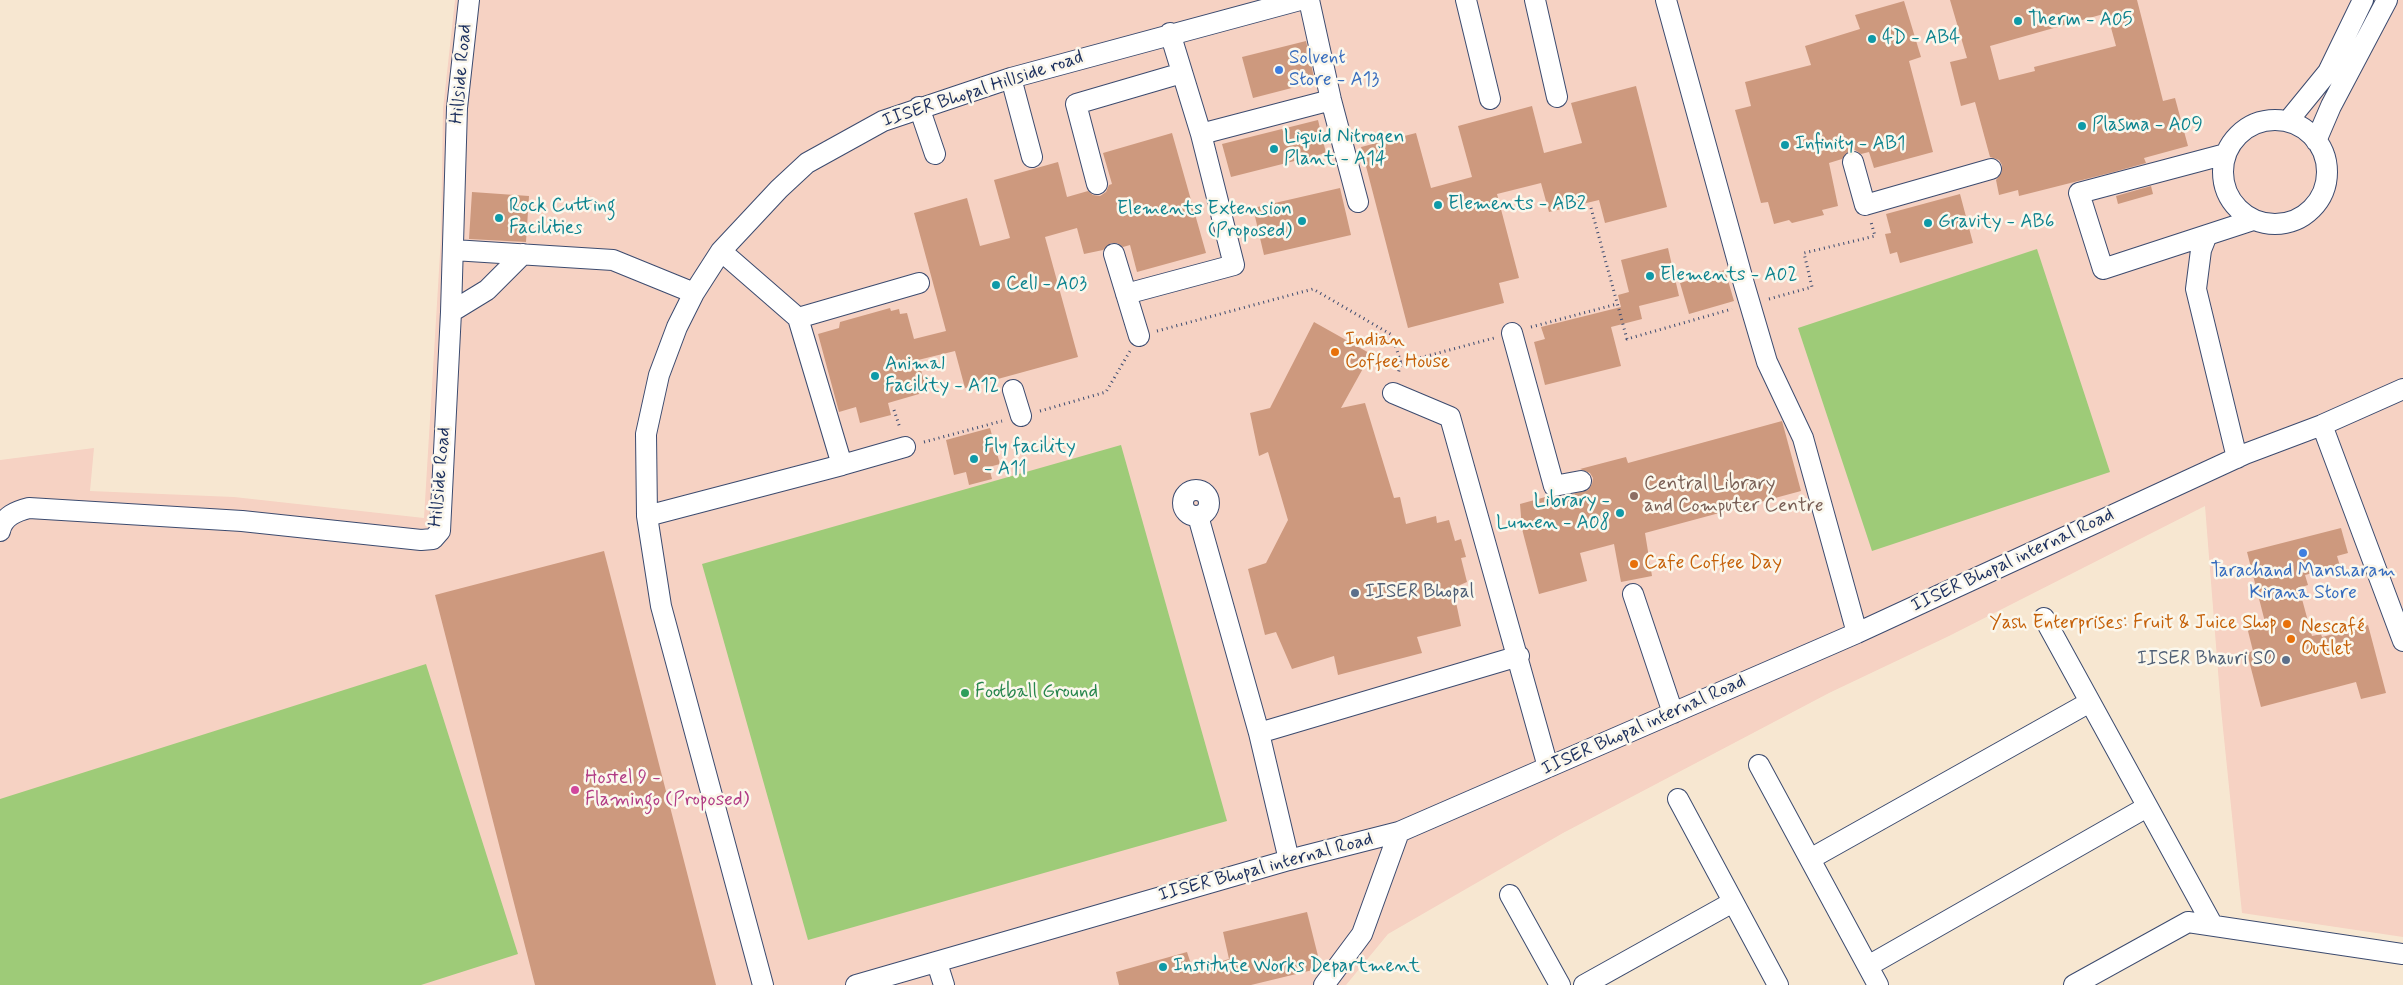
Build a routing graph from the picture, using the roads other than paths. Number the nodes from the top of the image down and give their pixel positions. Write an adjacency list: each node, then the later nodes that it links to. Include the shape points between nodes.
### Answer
1 (469, 0): 28 (street, Hillside Road, via 457,108)
2 (1300, 0): 9 (street, IISER Bhopal Hillside road)
3 (1309, 0): 14 (street)
4 (1466, 0): 13 (street)
5 (1534, 0): 12 (street)
6 (1666, 0): 53 (street, via 1767,362 1803,438)
7 (2363, 0): 16 (street, via 2328,72)
8 (2387, 0): 18 (street)
9 (1170, 33): 10 (street); 11 (street, IISER Bhopal Hillside road)
10 (1182, 74): 17 (street); 24 (street, via 1076,104)
11 (1011, 78): 15 (street, IISER Bhopal Hillside road); 21 (street)
12 (1557, 97)
13 (1490, 99)
14 (1331, 100): 17 (street); 25 (street)
15 (918, 107): 19 (street); 29 (street, IISER Bhopal Hillside road, via 883,121 807,163)
16 (2288, 121): 18 (street, via 2304,129); 20 (street, via 2270,120 2254,124 2239,133)
17 (1201, 134): 34 (street, via 1234,264)
18 (2316, 141): 26 (street, via 2324,156 2327,174 2324,190 2315,206 2287,224 2269,225)
19 (935, 154)
20 (2226, 154): 26 (street, via 2223,180 2228,197); 27 (street, via 2079,193 2103,269)
21 (1032, 157)
22 (1853, 162): 23 (street, via 1865,205 1928,194)
23 (1990, 170)
24 (1097, 184)
25 (1358, 202)
26 (2253, 220): 27 (street)
27 (2207, 235): 45 (street, via 2201,250 2196,288)
28 (453, 250): 30 (street); 35 (street, Hillside Road)
29 (721, 251): 33 (street, IISER Bhopal Hillside road); 36 (street)
30 (523, 254): 33 (street, via 613,260); 35 (street, via 487,290)
31 (1114, 254): 34 (street)
32 (919, 283): 36 (street)
33 (694, 293): 48 (street, IISER Bhopal Hillside road, via 659,374 646,434)
34 (1126, 294): 38 (street)
35 (451, 312): 50 (street, Hillside Road, via 440,531 433,539 242,520 29,508 14,512)
36 (798, 318): 46 (street)
37 (1512, 333): 47 (street, via 1554,486)
38 (1139, 336)
39 (2403, 389): 43 (street, IISER Bhopal internal Road)
40 (1013, 390): 42 (street)
41 (1393, 393): 55 (street, via 1450,417)
42 (1021, 416)
43 (2322, 425): 45 (street, IISER Bhopal internal Road); 54 (street)
44 (905, 447): 46 (street)
45 (2237, 458): 53 (street, IISER Bhopal internal Road)
46 (842, 466): 48 (street)
47 (1581, 481)
48 (647, 516): 72 (street, IISER Bhopal Hillside road, via 661,606)
49 (1198, 516): 58 (street)
50 (0, 530)
51 (1633, 594): 57 (street)
52 (2044, 618): 56 (street)
53 (1856, 633): 57 (street, IISER Bhopal internal Road)
54 (2403, 641)
55 (1519, 656): 58 (street); 60 (street)
56 (2090, 702): 62 (street); 64 (street)
57 (1673, 713): 60 (street, IISER Bhopal internal Road)
58 (1259, 733): 65 (street)
59 (1758, 765): 64 (street)
60 (1548, 767): 63 (street, IISER Bhopal internal Road)
61 (1678, 799): 67 (street)
62 (2147, 806): 68 (street); 71 (street)
63 (1399, 832): 65 (street, IISER Bhopal internal Road); 75 (street, via 1362,934)
64 (1810, 859): 71 (street)
65 (1289, 860): 70 (street, IISER Bhopal internal Road)
66 (1510, 894): 76 (street)
67 (1733, 902): 77 (street); 78 (street)
68 (2212, 924): 69 (street); 80 (street, via 2188,922)
69 (2403, 954)
70 (937, 963): 73 (street, IISER Bhopal internal Road); 74 (street)
71 (1868, 966): 79 (street)
72 (763, 985)
73 (856, 985)
74 (944, 985)
75 (1324, 985)
76 (1560, 985)
77 (1584, 985)
78 (1778, 985)
79 (1878, 985)
80 (2074, 985)

